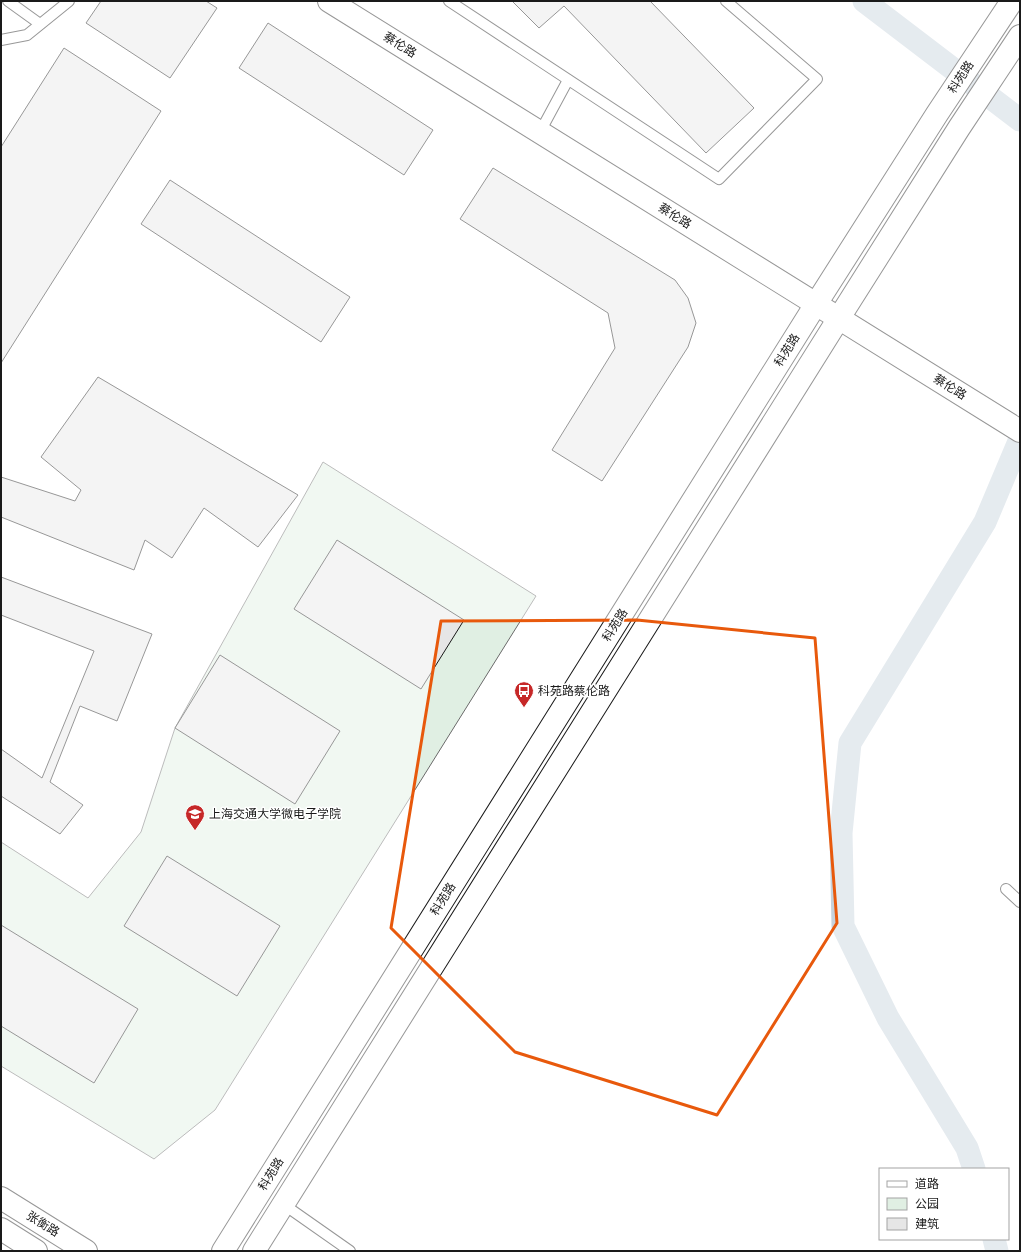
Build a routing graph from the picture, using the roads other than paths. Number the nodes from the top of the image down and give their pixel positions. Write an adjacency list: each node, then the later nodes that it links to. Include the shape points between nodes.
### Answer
1 (8, 1): 7 (lane)
2 (69, 1): 7 (lane)
3 (329, 1): 11 (street, 蔡伦路)
4 (726, 1): 10 (lane, via 818,79 719,179)
5 (1012, 1): 12 (street, 科苑路)
6 (456, 3): 10 (lane)
7 (40, 24): 9 (lane, via 27,35)
8 (1020, 37): 13 (street, via 959,128)
9 (1, 40)
10 (568, 80): 11 (lane)
11 (540, 132): 12 (street, 蔡伦路)
12 (816, 304): 13 (street, 蔡伦路); 22 (street, 科苑路)
13 (839, 318): 14 (street, 蔡伦路); 18 (street)
14 (1020, 431)
15 (1006, 889): 16 (lane)
16 (1020, 902)
17 (1, 1198): 21 (street, 张衡路)
18 (284, 1204): 23 (street); 24 (lane)
19 (1, 1229): 20 (street)
20 (36, 1251)
21 (86, 1251)
22 (223, 1251)
23 (254, 1251)
24 (350, 1251)

